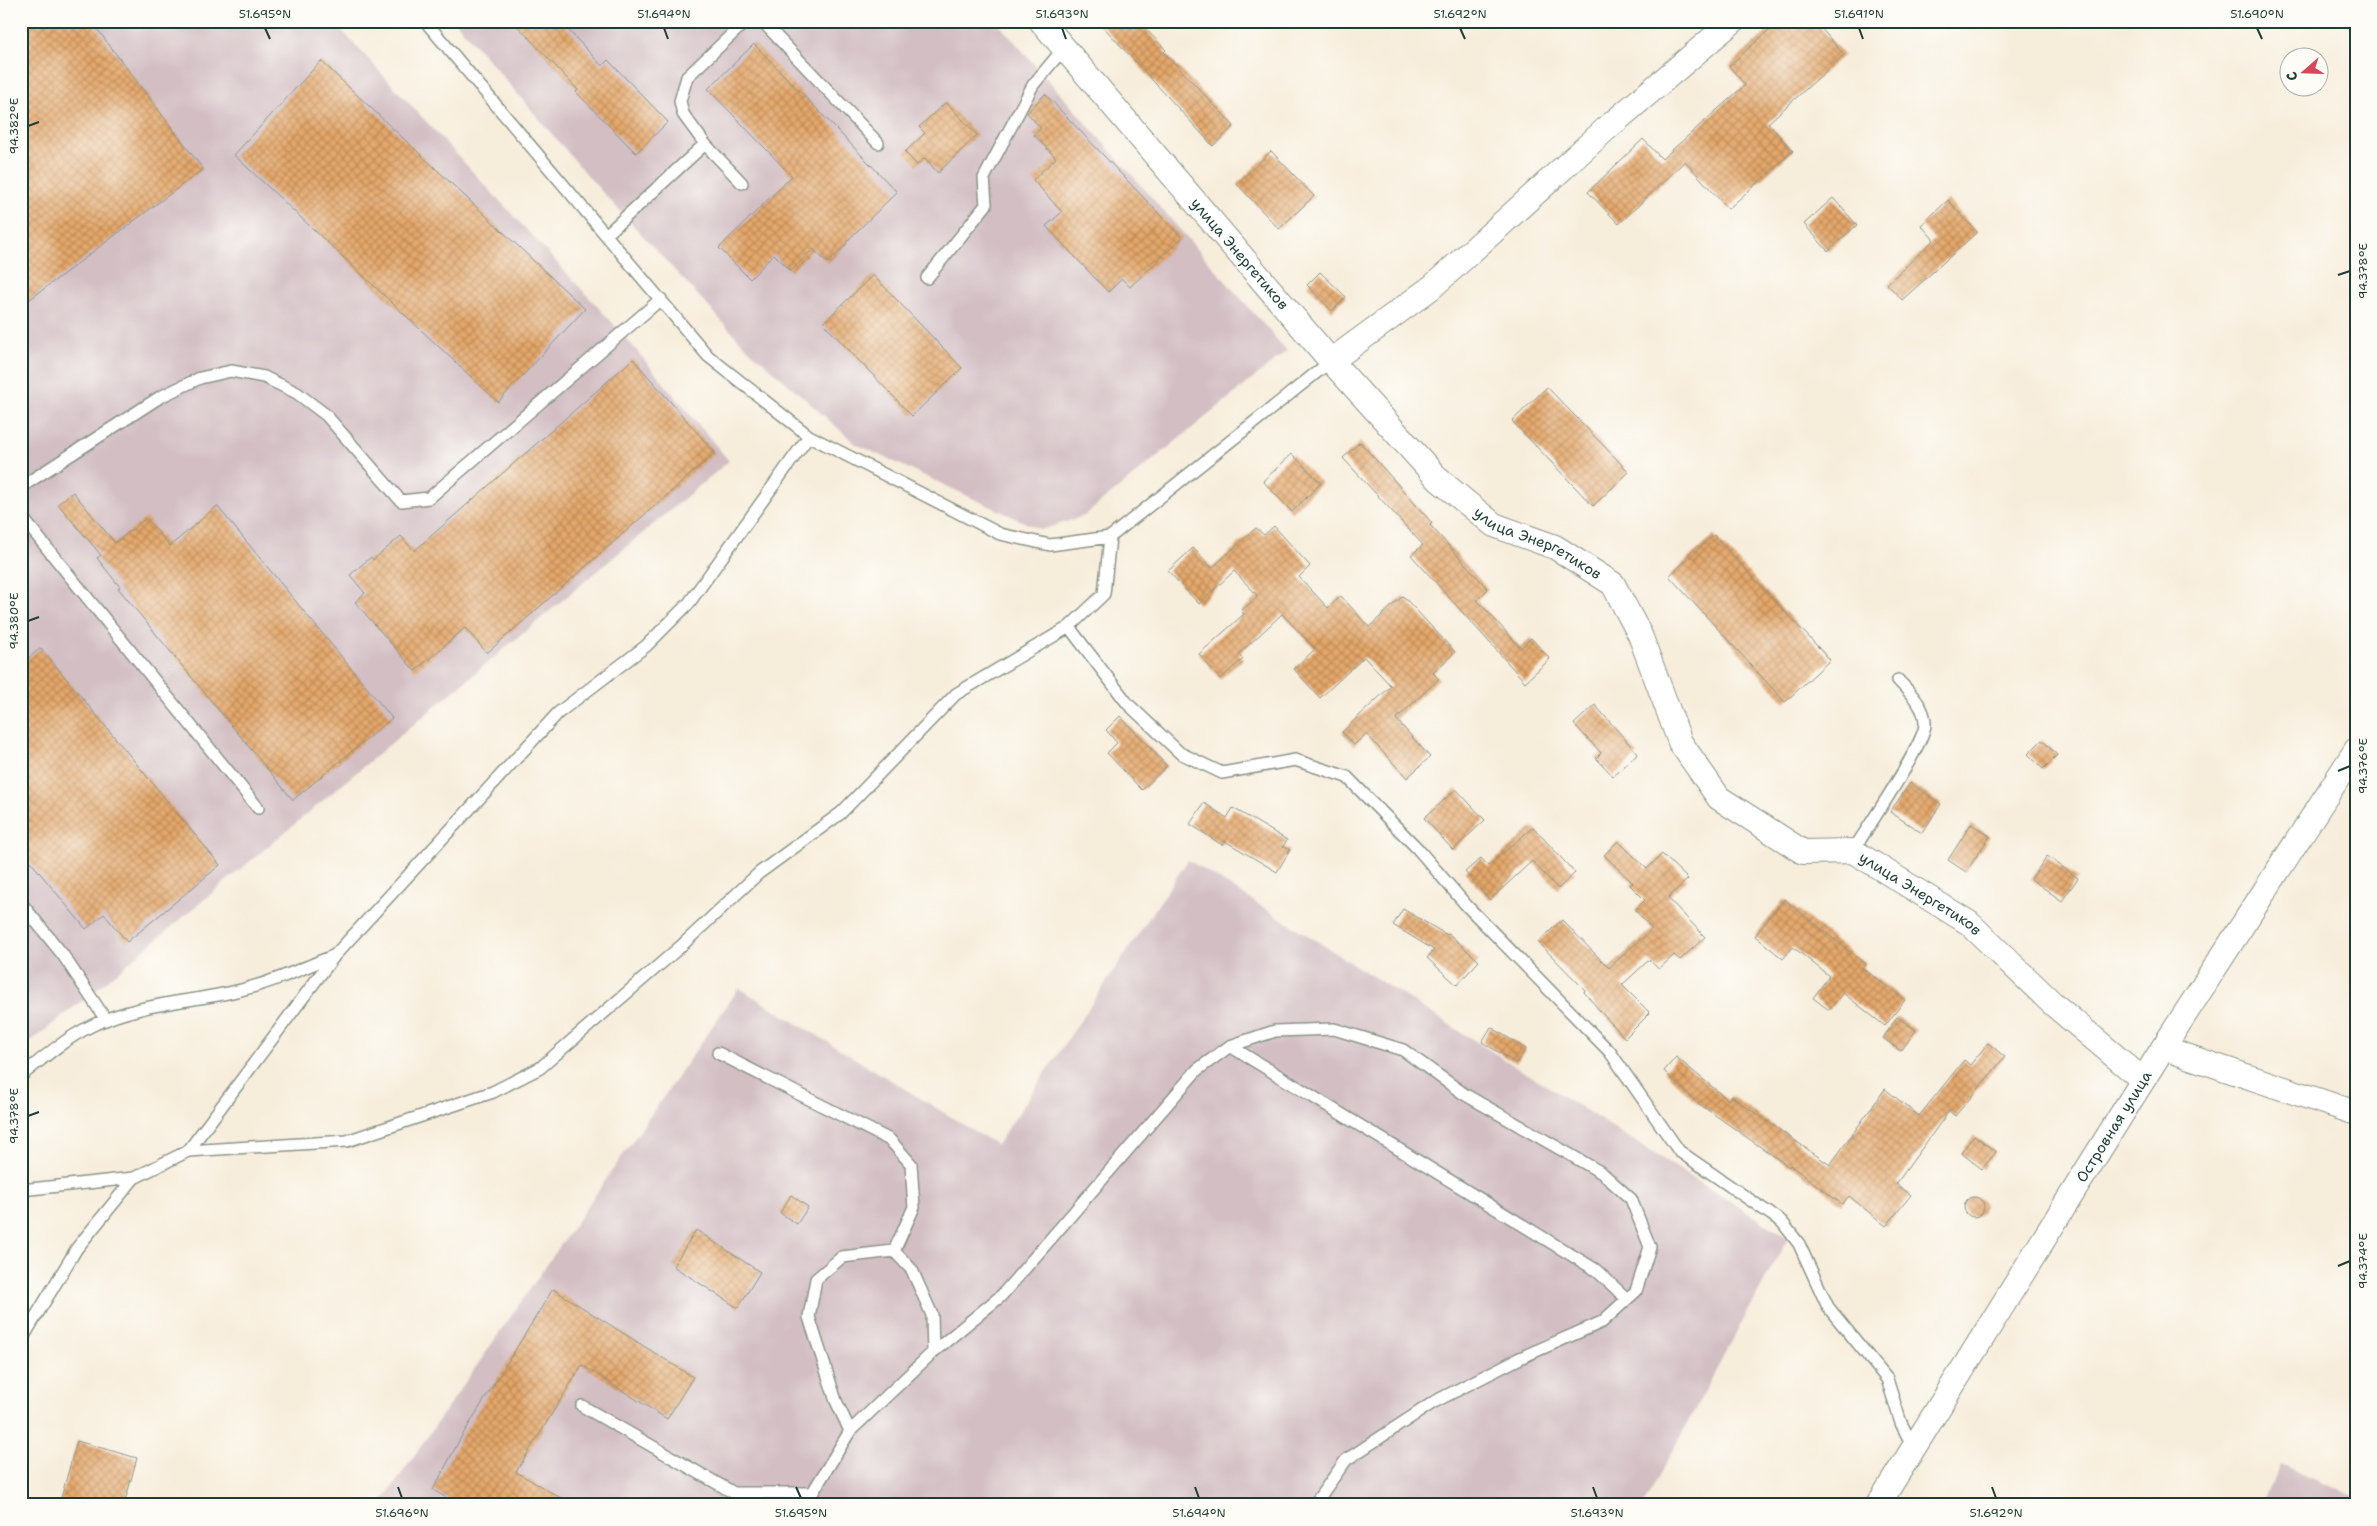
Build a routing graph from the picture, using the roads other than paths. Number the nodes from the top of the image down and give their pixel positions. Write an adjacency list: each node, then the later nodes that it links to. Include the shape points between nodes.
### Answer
1 (425, 21): 10 (lane)
2 (746, 21): 8 (lane, via 687,77 682,88 683,114)
3 (762, 21): 7 (lane)
4 (1041, 21): 6 (street, улица Энергетиков)
5 (1733, 21): 13 (street, via 1606,129 1432,288)
6 (1064, 48): 11 (lane, via 1033,85 984,178 986,205); 13 (street, улица Энергетиков)
7 (878, 143)
8 (705, 144): 9 (lane); 10 (lane)
9 (742, 183)
10 (607, 234): 12 (lane)
11 (928, 278)
12 (662, 299): 14 (lane, via 708,356); 15 (lane, via 428,498 401,501 326,415 297,393 264,377 231,371 200,378 160,397)
13 (1331, 361): 17 (lane); 22 (street, улица Энергетиков, via 1439,480 1494,525 1555,547 1613,584 1640,635 1680,742 1720,798 1803,852)
14 (809, 436): 17 (lane, via 1000,534 1050,545); 24 (lane, via 689,603 646,646 558,713)
15 (21, 487)
16 (21, 516): 21 (lane)
17 (1110, 537): 18 (lane, via 1104,594)
18 (1069, 627): 32 (lane, via 956,694 840,813 759,873 680,947 540,1068 493,1092 347,1141); 41 (lane, via 1128,704 1180,753 1222,773 1295,760 1347,777 1610,1052 1679,1150 1782,1222 1799,1244 1828,1307 1887,1379 1901,1423)
19 (1898, 680): 22 (lane, via 1919,705 1925,724 1918,745)
20 (2356, 750): 27 (street, Островная улица)
21 (258, 808)
22 (1853, 851): 30 (street, улица Энергетиков, via 1969,923 2052,1003)
23 (21, 903): 25 (lane, via 62,955)
24 (334, 955): 25 (lane, via 241,990 186,999); 32 (lane)
25 (106, 1020): 29 (lane, via 66,1040)
26 (1230, 1046): 36 (lane, via 1596,1270); 36 (lane, via 1276,1031 1334,1028 1403,1050 1464,1094 1602,1173 1632,1199 1650,1247 1636,1291); 38 (lane, via 1197,1070 1001,1296)
27 (2163, 1048): 30 (street, Островная улица); 31 (street)
28 (718, 1053): 35 (lane, via 890,1140 911,1164 914,1207)
29 (21, 1076)
30 (2143, 1080): 41 (street, Островная улица)
31 (2356, 1113)
32 (188, 1151): 33 (lane)
33 (134, 1178): 34 (lane); 37 (lane, via 77,1248)
34 (21, 1190)
35 (894, 1251): 38 (lane, via 912,1270 932,1315); 40 (lane, via 842,1257 816,1279 810,1317 836,1401)
36 (1627, 1300): 44 (lane, via 1602,1322 1520,1358 1434,1402 1346,1460)
37 (21, 1342)
38 (933, 1352): 40 (lane)
39 (582, 1406): 42 (lane, via 734,1493)
40 (850, 1432): 42 (lane)
41 (1913, 1447): 45 (street, Островная улица)
42 (812, 1493): 43 (lane)
43 (805, 1505)
44 (1314, 1505)
45 (1878, 1505)

